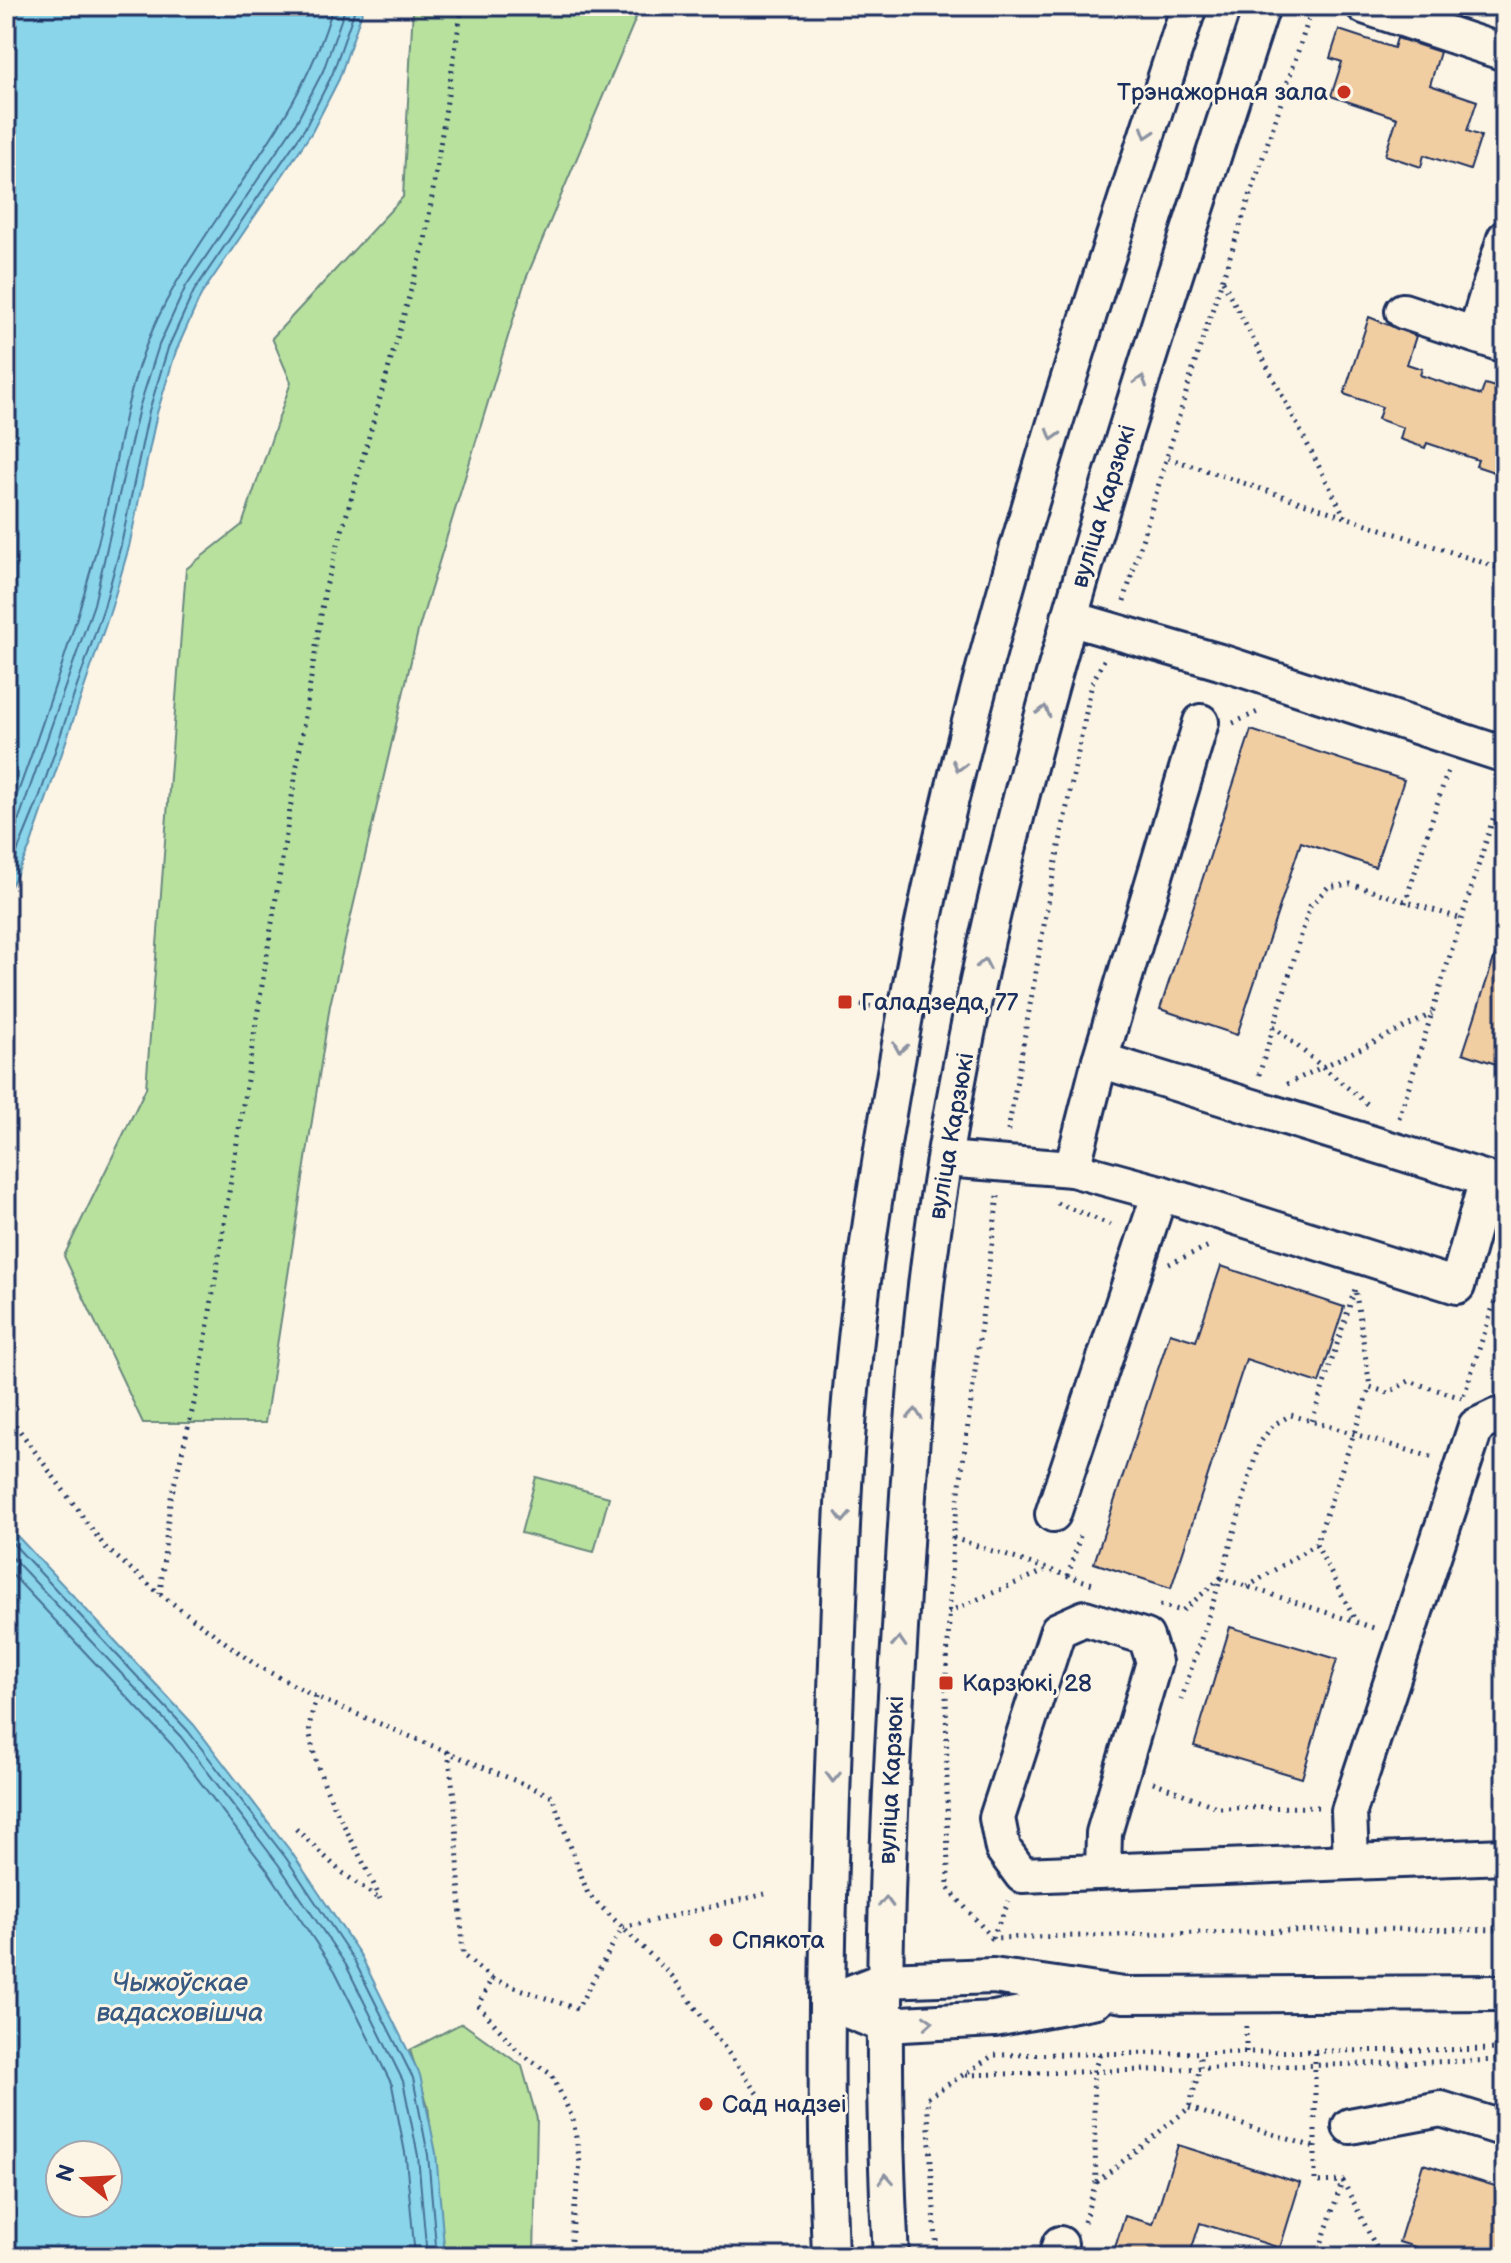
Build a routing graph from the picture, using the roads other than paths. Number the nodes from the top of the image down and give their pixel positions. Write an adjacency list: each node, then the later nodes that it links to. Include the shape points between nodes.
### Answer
1 (1189, 6): 23 (street, one-way to 23, via 1087,317 988,653 905,1013 862,1298 847,1439)
2 (1262, 6): 8 (street, вуліца Карзюкі, one-way to 2)
3 (1364, 6): 4 (street)
4 (1505, 53)
5 (1505, 238): 7 (street)
6 (1403, 311): 7 (street)
7 (1490, 340)
8 (1069, 618): 10 (street); 12 (street, вуліца Карзюкі, one-way to 8, via 998,894)
9 (1213, 725): 11 (street)
10 (1505, 755)
11 (1100, 1060): 13 (street); 14 (street, via 1487,1179 1457,1286)
12 (945, 1159): 13 (street); 20 (street, вуліца Карзюкі, one-way to 12, via 908,1492 932,1236)
13 (1072, 1169): 14 (street)
14 (1160, 1193): 16 (street)
15 (1505, 1419): 18 (street, via 1497,1416 1476,1426 1349,1811)
16 (1053, 1514)
17 (1505, 1856): 18 (street)
18 (1351, 1860): 19 (street)
19 (1103, 1871): 19 (street, via 1022,1875 1003,1849 997,1818 1058,1630 1085,1618 1146,1637 1154,1662 1104,1833)
20 (884, 1980): 22 (street, via 993,1976); 23 (street); 24 (street, вуліца Карзюкі)
21 (1505, 1993): 22 (street)
22 (1124, 1995): 24 (street, one-way to 22, via 994,2019)
23 (827, 2002): 24 (street); 27 (street, via 824,2105)
24 (884, 2025): 28 (street, вуліца Карзюкі, one-way to 24)
25 (1350, 2126): 26 (street, via 1441,2109)
26 (1505, 2129)
27 (830, 2257)
28 (891, 2257)

